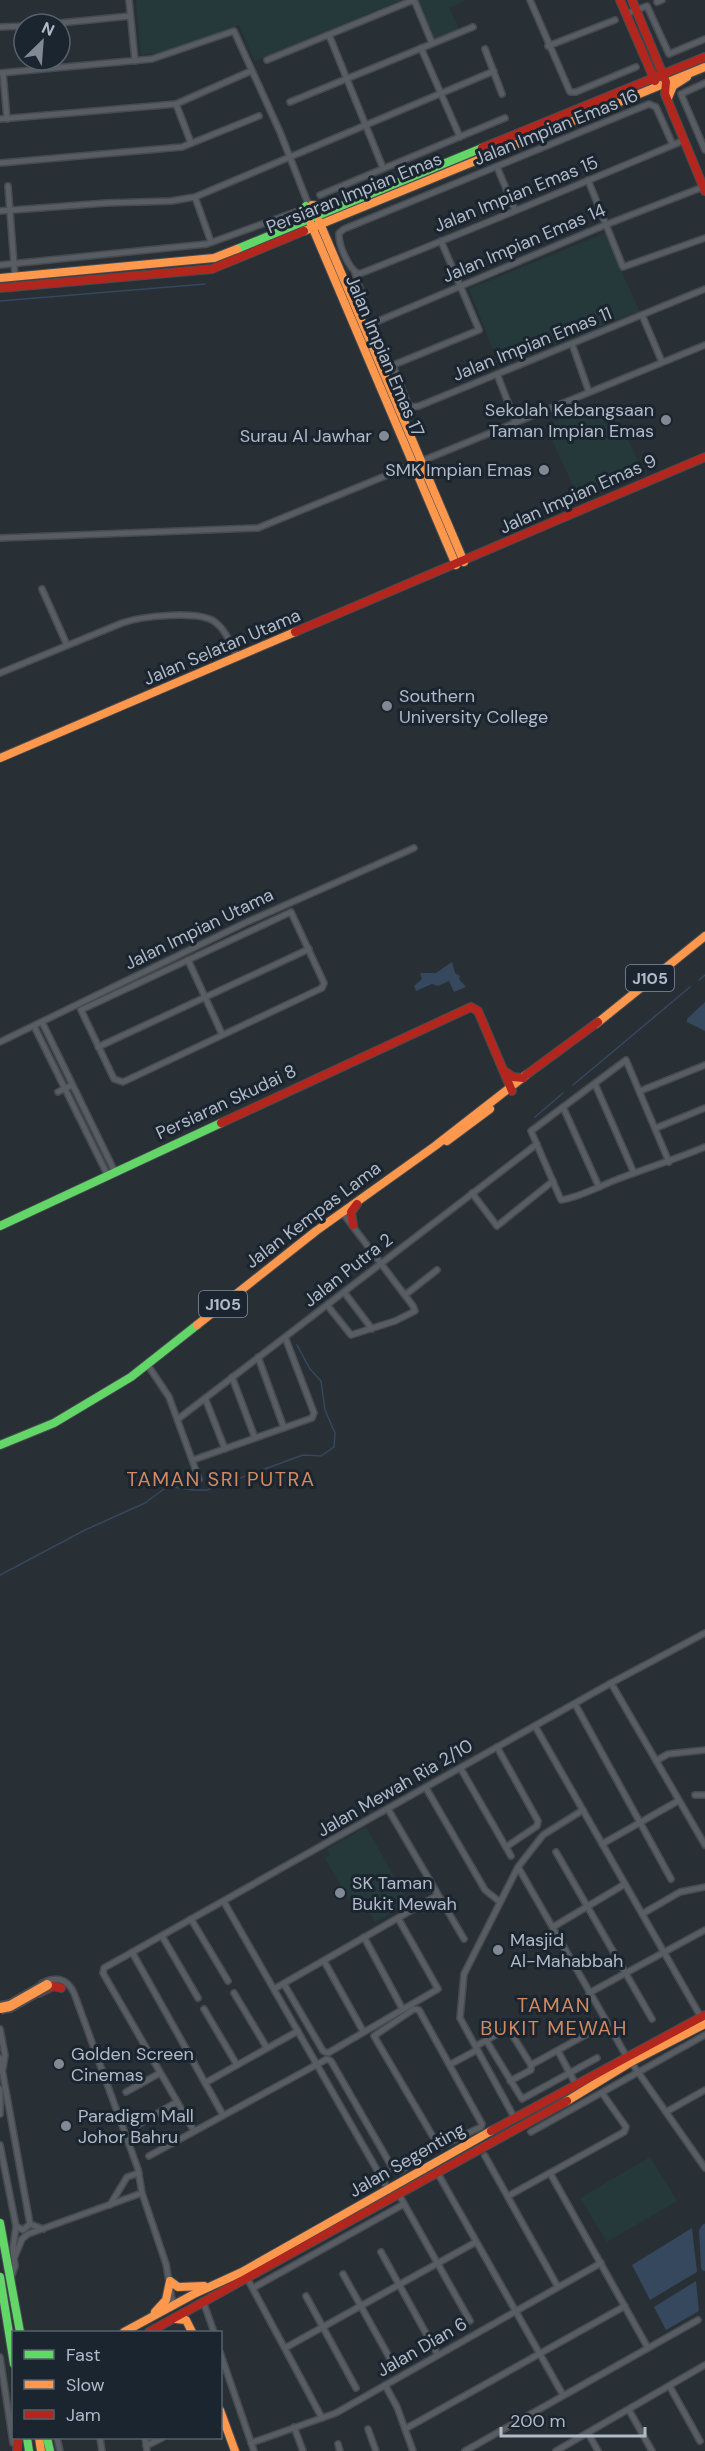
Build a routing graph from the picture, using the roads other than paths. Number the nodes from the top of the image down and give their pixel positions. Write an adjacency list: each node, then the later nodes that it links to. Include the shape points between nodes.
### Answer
1 (129, 0): 5 (street)
2 (620, 0): 4 (main road)
3 (532, 1): 12 (street)
4 (635, 8): 10 (street, via 669,54); 25 (main road)
5 (130, 16): 7 (street); 17 (street)
6 (615, 20): 12 (street)
7 (72, 22)
8 (473, 27): 11 (street)
9 (329, 35): 11 (street, via 411,1 416,2); 16 (street); 23 (street)
10 (705, 39)
11 (432, 43): 13 (street)
12 (548, 46): 18 (street, via 567,89 576,92)
13 (421, 48): 23 (street); 26 (street)
14 (486, 49): 21 (street)
15 (705, 57): 25 (main road, Persiaran Impian Emas)
16 (267, 60)
17 (135, 61): 20 (street, via 173,54 231,31 236,34); 22 (street)
18 (636, 67)
19 (703, 67): 25 (main road, Persiaran Impian Emas); 25 (main road, via 673,86)
20 (251, 71): 30 (street); 41 (street)
21 (494, 71): 26 (street); 27 (street)
22 (2, 73): 34 (street)
23 (347, 80): 29 (street); 35 (street)
24 (705, 82): 40 (street, via 681,94)
25 (662, 86): 28 (main road, Persiaran Impian Emas); 28 (main road, via 656,94); 37 (main road); 54 (main road, Persiaran Impian Emas)
26 (441, 94): 35 (street); 36 (street)
27 (502, 94)
28 (643, 94): 54 (main road, Persiaran Impian Emas)
29 (290, 102)
30 (177, 104): 34 (street); 38 (street)
31 (259, 116): 38 (street)
32 (505, 118): 36 (street)
33 (0, 119): 34 (street)
34 (7, 119)
35 (366, 126): 41 (street); 44 (street)
36 (460, 137): 44 (street)
37 (684, 140): 39 (street, Jalan Impian Emas 15); 47 (main road)
38 (191, 143): 42 (street, via 182,147)
39 (673, 145): 43 (street, Jalan Impian Emas 16, via 656,106 649,104); 45 (street, Jalan Impian Emas 15)
40 (705, 150)
41 (290, 157): 49 (street); 50 (street)
42 (0, 163)
43 (496, 167): 52 (street); 64 (street, Jalan Impian Emas 16, via 344,229 339,240)
44 (383, 168): 48 (street)
45 (588, 180): 52 (street, Jalan Impian Emas 15); 56 (street)
46 (8, 186): 51 (street)
47 (704, 189): 56 (street, Jalan Impian Emas 14)
48 (320, 195)
49 (195, 197): 51 (street); 60 (street)
50 (306, 206): 54 (main road); 55 (street); 57 (main road); 60 (street)
51 (10, 210): 53 (street); 62 (street)
52 (515, 210): 61 (street, Jalan Impian Emas 15)
53 (0, 211)
54 (338, 212): 55 (main road, Persiaran Impian Emas); 59 (main road)
55 (314, 221): 57 (main road, Persiaran Impian Emas); 59 (main road, Jalan Impian Emas 17)
56 (605, 225): 58 (street, via 618,259 626,267); 67 (street, Jalan Impian Emas 14)
57 (294, 230): 59 (main road); 65 (main road, Persiaran Impian Emas, via 203,261); 68 (main road, Persiaran Impian Emas, via 212,269)
58 (705, 238)
59 (322, 239): 72 (main road, Jalan Impian Emas 17)
60 (211, 242): 62 (street)
61 (441, 242): 64 (street, Jalan Impian Emas 15); 67 (street)
62 (14, 264): 63 (street); 65 (street)
63 (0, 265)
64 (357, 273): 70 (street)
65 (15, 277): 66 (main road, Persiaran Impian Emas)
66 (0, 278)
67 (460, 286): 72 (street, Jalan Impian Emas 14); 76 (street, via 479,330)
68 (0, 288)
69 (705, 289): 71 (street, Jalan Impian Emas 11)
70 (363, 298)
71 (642, 315): 73 (street, Jalan Impian Emas 11); 75 (street)
72 (361, 328): 77 (main road, Jalan Impian Emas 17); 82 (main road, Jalan Impian Emas 17)
73 (572, 344): 78 (street, Jalan Impian Emas 11); 79 (street)
74 (705, 345): 75 (street)
75 (662, 362): 79 (street)
76 (393, 366): 77 (street); 78 (street, Jalan Impian Emas 11, via 412,407)
77 (381, 370): 82 (main road, Jalan Impian Emas 17)
78 (497, 374): 80 (street)
79 (590, 392): 80 (street)
80 (516, 423): 82 (street)
81 (705, 457): 84 (main road, Jalan Impian Emas 9)
82 (416, 463): 83 (street, via 264,526); 84 (main road, Jalan Impian Emas 17)
83 (0, 538)
84 (460, 563): 87 (main road, Jalan Selatan Utama)
85 (42, 589): 86 (street)
86 (67, 645): 87 (street, via 135,619 200,616 222,628); 88 (street)
87 (237, 657): 89 (main road, Jalan Selatan Utama)
88 (0, 674)
89 (0, 758)
90 (414, 848): 95 (street, Jalan Impian Utama, via 247,922)
91 (705, 936): 96 (main road, Jalan Kempas Lama / J105)
92 (309, 949): 93 (street, via 291,912); 94 (street); 98 (street, via 324,986)
93 (188, 960): 94 (street); 100 (street, via 81,1010)
94 (205, 997): 98 (street); 100 (street)
95 (42, 1022): 97 (street, Jalan Impian Utama); 105 (street)
96 (598, 1022): 103 (main road, Jalan Kempas Lama / J105); 107 (main road, Jalan Kempas Lama / J105)
97 (34, 1026): 99 (street, Jalan Impian Utama); 106 (street)
98 (222, 1034): 100 (street, via 123,1082 114,1079)
99 (0, 1042)
100 (98, 1047)
101 (705, 1065): 108 (street)
102 (503, 1070): 103 (main road); 107 (main road); 117 (main road, Persiaran Skudai 8, via 478,1011 466,1008)
103 (523, 1078): 107 (main road, Jalan Kempas Lama / J105)
104 (595, 1083): 108 (street, via 626,1060); 110 (street); 116 (street)
105 (72, 1085): 106 (street); 117 (street)
106 (64, 1089): 109 (street); 117 (street)
107 (511, 1089): 119 (main road, Jalan Kempas Lama / J105, via 444,1143)
108 (640, 1091): 112 (street)
109 (58, 1092)
110 (563, 1107): 113 (street, via 531,1131); 120 (street)
111 (705, 1108): 112 (street)
112 (656, 1128): 115 (street)
113 (537, 1144): 118 (street); 121 (street, Jalan Putra 2)
114 (705, 1147): 115 (street)
115 (669, 1162): 116 (street)
116 (634, 1173): 120 (street)
117 (112, 1174): 124 (main road, Persiaran Skudai 8)
118 (552, 1181): 120 (street, via 560,1198); 121 (street, via 497,1226)
119 (378, 1186): 122 (main road, Jalan Kempas Lama / J105); 123 (main road, via 353,1208)
120 (602, 1186)
121 (472, 1193): 126 (street, Jalan Putra 2)
122 (342, 1212): 123 (street); 125 (main road, Jalan Kempas Lama / J105)
123 (353, 1225): 125 (main road, via 338,1221); 126 (street)
124 (0, 1226)
125 (316, 1231): 134 (main road, Jalan Kempas Lama / J105)
126 (381, 1263): 128 (street, Jalan Putra 2); 129 (street)
127 (437, 1270): 129 (street)
128 (344, 1292): 130 (street, Jalan Putra 2); 131 (street)
129 (405, 1295): 131 (street, via 413,1306 413,1314)
130 (327, 1305): 131 (street, via 349,1334); 132 (street, Jalan Putra 2)
131 (372, 1329)
132 (285, 1337): 133 (street, Jalan Putra 2); 138 (street, via 313,1416)
133 (258, 1357): 135 (street, Jalan Putra 2); 138 (street)
134 (147, 1364): 137 (street); 140 (main road, Jalan Kempas Lama / J105, via 96,1400)
135 (232, 1377): 136 (street, Jalan Putra 2); 139 (street)
136 (205, 1398): 137 (street, Jalan Putra 2); 141 (street)
137 (178, 1419): 142 (street)
138 (284, 1428): 139 (street)
139 (255, 1438): 141 (street)
140 (0, 1445)
141 (225, 1449): 142 (street)
142 (193, 1460): 143 (street)
143 (199, 1479)
144 (705, 1633): 145 (street, Jalan Mewah Ria 2/10)
145 (611, 1683): 146 (street, Jalan Mewah Ria 2/10); 150 (street)
146 (574, 1704): 147 (street, Jalan Mewah Ria 2/10); 158 (street)
147 (535, 1726): 148 (street, Jalan Mewah Ria 2/10); 157 (street)
148 (497, 1747): 151 (street, Jalan Mewah Ria 2/10); 161 (street, via 538,1821 537,1826)
149 (705, 1750): 150 (street, via 668,1754)
150 (656, 1761): 155 (street)
151 (461, 1769): 152 (street, Jalan Mewah Ria 2/10); 161 (street)
152 (426, 1788): 156 (street, Jalan Mewah Ria 2/10); 170 (street, via 486,1890)
153 (695, 1795): 154 (street)
154 (705, 1795)
155 (678, 1801): 158 (street); 160 (street)
156 (388, 1809): 168 (street); 169 (street, Jalan Mewah Ria 2/10)
157 (583, 1810): 159 (street); 164 (street, via 543,1835)
158 (640, 1823): 159 (street); 165 (street)
159 (602, 1844): 166 (street)
160 (705, 1845)
161 (506, 1847): 163 (street)
162 (556, 1852): 171 (street)
163 (511, 1856)
164 (518, 1867): 170 (street); 175 (street)
165 (671, 1879)
166 (625, 1884): 171 (street); 172 (street)
167 (705, 1887): 172 (street, via 680,1892)
168 (438, 1895): 173 (street); 179 (street)
169 (224, 1902): 174 (street, Jalan Mewah Ria 2/10); 187 (street)
170 (500, 1902): 203 (street, via 464,1974 460,2018)
171 (587, 1905): 175 (street); 183 (street)
172 (642, 1914): 180 (street)
173 (398, 1918): 178 (street); 191 (street, via 438,1989)
174 (191, 1919): 177 (street, Jalan Mewah Ria 2/10); 184 (street)
175 (553, 1927): 189 (street)
176 (705, 1930): 180 (street)
177 (162, 1936): 181 (street, Jalan Mewah Ria 2/10); 190 (street)
178 (364, 1937): 182 (street); 191 (street)
179 (464, 1939)
180 (663, 1951): 183 (street); 195 (street)
181 (132, 1952): 213 (street, Jalan Mewah Ria 2/10, via 104,1968 103,1973); 216 (street)
182 (324, 1961): 185 (street); 199 (street)
183 (625, 1972): 189 (street); 194 (street)
184 (228, 1981)
185 (284, 1984): 187 (street); 199 (street, via 325,2053)
186 (63, 1989): 192 (main road, bridge, via 70,1993 57,1983)
187 (274, 1989): 198 (street)
188 (234, 1993): 202 (street)
189 (589, 1993): 207 (street)
190 (198, 1998)
191 (402, 2008): 199 (street)
192 (0, 2009): 237 (street, via 50,1979 63,1980 70,1986)
193 (204, 2009): 210 (street)
194 (652, 2019)
195 (704, 2020): 207 (main road, Jalan Segenting)
196 (598, 2028): 204 (street)
197 (0, 2029): 205 (street)
198 (298, 2031): 202 (street); 208 (street)
199 (363, 2031)
200 (705, 2035): 212 (street)
201 (486, 2040): 203 (street); 211 (street, via 508,2028); 215 (street)
202 (267, 2048): 210 (street)
203 (476, 2048): 209 (street); 227 (street)
204 (558, 2051): 211 (street); 214 (street)
205 (2, 2057): 245 (street)
206 (597, 2058): 214 (street)
207 (629, 2060): 212 (street); 214 (main road, Jalan Segenting); 221 (main road, Jalan Segenting)
208 (316, 2063): 226 (street); 235 (street, via 331,2061 393,2169 400,2171 417,2159); 239 (street)
209 (451, 2064): 209 (street, via 417,2008 374,2036 439,2147 482,2124)
210 (237, 2065): 216 (street)
211 (531, 2065): 215 (street, via 531,2070)
212 (638, 2072): 220 (street); 224 (street)
213 (160, 2073): 219 (street); 222 (street)
214 (572, 2078): 215 (street, via 524,2098 519,2097); 221 (main road, Jalan Segenting)
215 (510, 2081)
216 (205, 2083): 226 (street)
217 (0, 2089): 225 (street)
218 (705, 2090): 224 (street)
219 (126, 2092)
220 (603, 2093): 230 (street); 238 (street, via 626,2130)
221 (565, 2096): 223 (main road, Jalan Segenting)
222 (177, 2102): 228 (street); 229 (street)
223 (538, 2110): 227 (main road, Jalan Segenting); 236 (main road, Jalan Segenting)
224 (666, 2112): 234 (street)
225 (0, 2114)
226 (223, 2115): 229 (street)
227 (514, 2117): 235 (main road, Jalan Segenting)
228 (136, 2126)
229 (194, 2131): 232 (street)
230 (531, 2132)
231 (0, 2145): 246 (street)
232 (149, 2156)
233 (484, 2156): 241 (street)
234 (705, 2168)
235 (424, 2171): 239 (main road, Jalan Segenting)
236 (437, 2172): 239 (main road, Jalan Segenting); 248 (street)
237 (139, 2173): 240 (street); 242 (street, via 127,2177)
238 (550, 2173): 241 (street); 251 (street)
239 (393, 2192): 243 (street); 255 (main road, Jalan Segenting); 257 (main road, Jalan Segenting)
240 (142, 2193): 242 (street); 256 (street)
241 (508, 2196): 259 (street)
242 (113, 2204): 247 (street)
243 (404, 2204): 252 (street); 257 (street)
244 (0, 2223): 254 (main road)
245 (30, 2224): 246 (street, via 23,2230); 247 (street)
246 (16, 2226): 250 (street)
247 (43, 2229): 250 (street, via 22,2239)
248 (476, 2241): 252 (street); 267 (street)
249 (381, 2252): 258 (street)
250 (15, 2256): 254 (street, via 15,2266)
251 (601, 2262): 259 (street, Jalan Dian 6); 265 (street)
252 (437, 2264): 258 (street); 271 (street)
253 (343, 2274): 264 (street)
254 (5, 2278): 261 (main road); 273 (main road)
255 (226, 2279): 256 (main road, via 186,2288); 257 (main road); 263 (main road, Jalan Segenting)
256 (170, 2281): 263 (street); 268 (main road, via 165,2300)
257 (250, 2283): 262 (main road, Jalan Segenting); 278 (street)
258 (399, 2285): 264 (street); 282 (street)
259 (558, 2287): 267 (street, Jalan Dian 6)
260 (306, 2296): 272 (street)
261 (2, 2299): 280 (main road)
262 (203, 2301): 266 (main road, Jalan Segenting); 277 (street)
263 (173, 2305): 266 (main road, via 180,2311); 268 (main road, Jalan Segenting); 269 (main road)
264 (361, 2306): 272 (street); 285 (street)
265 (625, 2306): 279 (street); 281 (street)
266 (189, 2309): 269 (main road, Jalan Segenting)
267 (515, 2311): 281 (street); 282 (street, Jalan Dian 6)
268 (150, 2318): 274 (main road, Jalan Segenting)
269 (172, 2320): 275 (main road, Jalan Segenting); 276 (main road, via 186,2320)
270 (698, 2320): 279 (street)
271 (470, 2321)
272 (323, 2327): 278 (street); 289 (street)
273 (20, 2329)
274 (126, 2331)
275 (151, 2331)
276 (192, 2331)
277 (214, 2331)
278 (285, 2348): 293 (street)
279 (648, 2348): 290 (street)
280 (12, 2353)
281 (539, 2354): 290 (street); 297 (street)
282 (438, 2355): 287 (street, Jalan Dian 6)
283 (0, 2357): 295 (street)
284 (222, 2358): 301 (street)
285 (393, 2364)
286 (705, 2366): 288 (street)
287 (384, 2385): 293 (street, Jalan Dian 6); 297 (street)
288 (670, 2387): 291 (street); 300 (street)
289 (356, 2388)
290 (563, 2396): 310 (street)
291 (629, 2410): 298 (street); 313 (street)
292 (222, 2416): 304 (main road)
293 (322, 2418): 294 (street, Jalan Dian 6)
294 (294, 2427): 301 (street, Jalan Dian 6); 306 (street)
295 (12, 2428)
296 (368, 2429): 308 (street)
297 (405, 2429): 309 (street)
298 (588, 2433): 311 (street); 312 (street)
299 (160, 2439): 303 (street)
300 (700, 2441)
301 (251, 2443): 305 (street)
302 (338, 2444): 307 (street)
303 (147, 2448)
304 (234, 2451)
305 (254, 2451)
306 (303, 2451)
307 (340, 2451)
308 (376, 2451)
309 (413, 2451)
310 (465, 2451)
311 (556, 2451)
312 (598, 2451)
313 (652, 2451)

